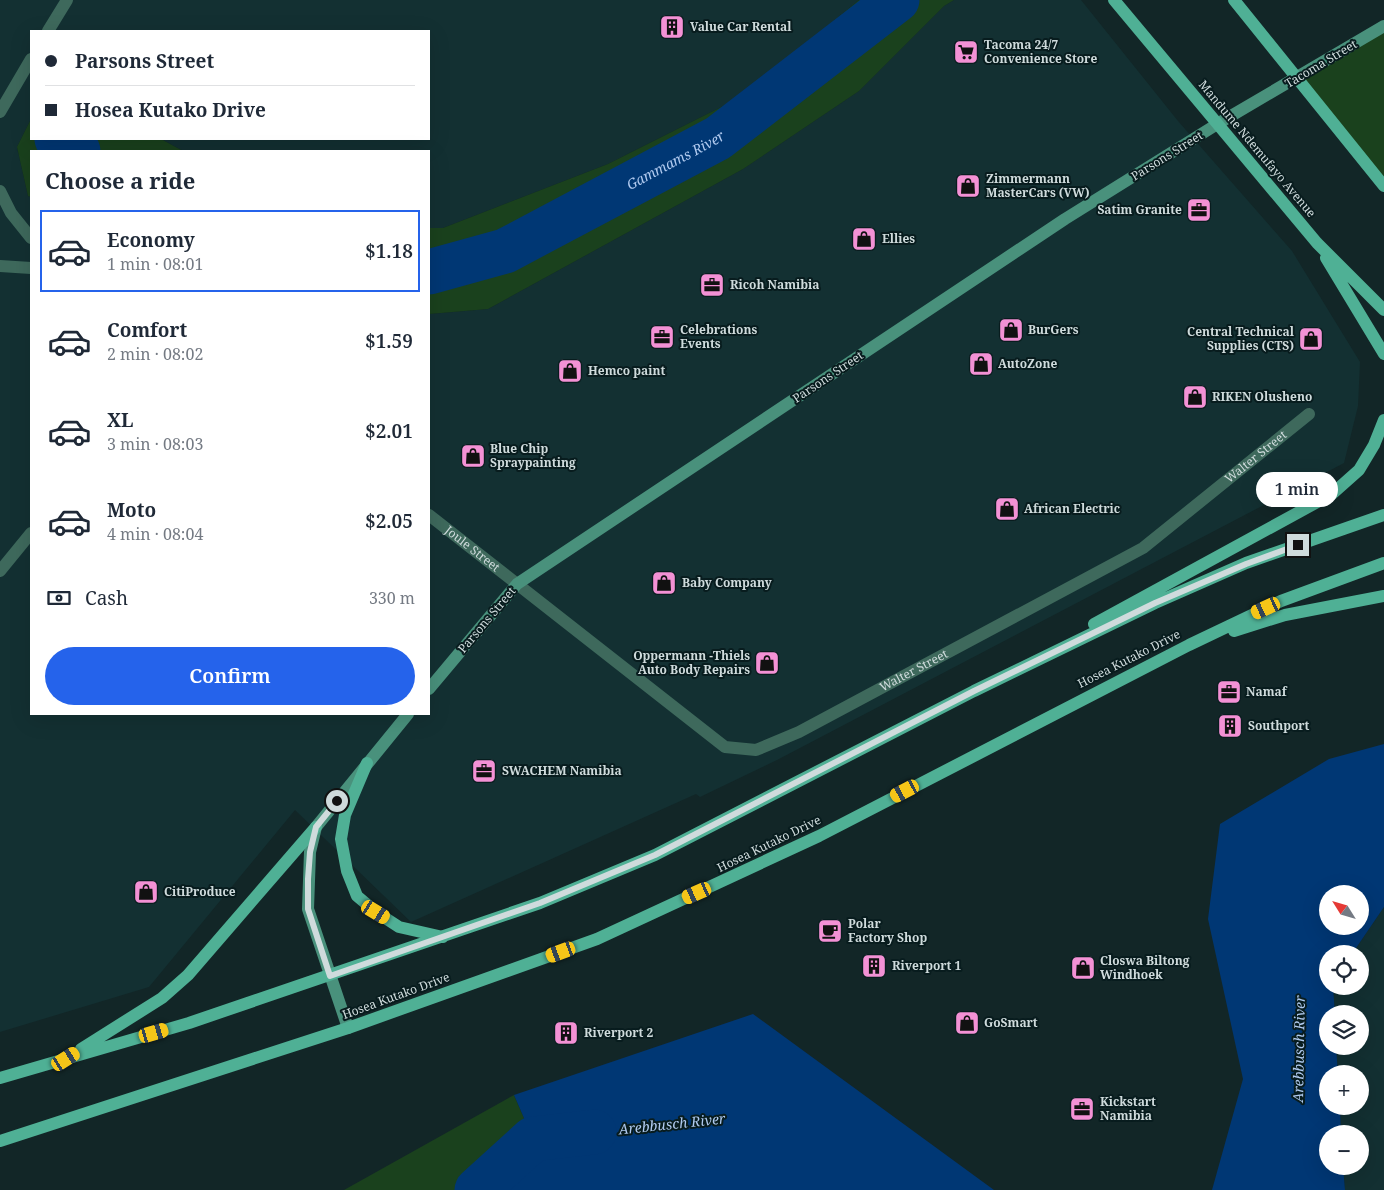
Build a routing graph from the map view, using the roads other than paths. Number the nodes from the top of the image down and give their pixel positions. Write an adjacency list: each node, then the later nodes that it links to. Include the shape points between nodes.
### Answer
1 (66, 0): 5 (street)
2 (1114, 0): 10 (main road, Mandume Ndemufayo Avenue)
3 (1234, 0): 7 (main road)
4 (1384, 26): 7 (street, Tacoma Street)
5 (49, 30)
6 (30, 61): 9 (street)
7 (1296, 79): 8 (street, Tacoma Street); 11 (main road)
8 (1257, 101): 10 (street, Parsons Street)
9 (0, 112)
10 (1219, 123): 14 (main road, Mandume Ndemufayo Avenue); 26 (street, Parsons Street, via 1065,219)
11 (1384, 186)
12 (0, 191): 13 (street, via 11,213)
13 (30, 237)
14 (1317, 243): 17 (main road, Mandume Ndemufayo Avenue); 18 (main road)
15 (0, 266): 16 (street)
16 (30, 268)
17 (1384, 310)
18 (1384, 354)
19 (1309, 414): 26 (street, Walter Street, via 1143,548 808,728 756,750 724,747)
20 (1384, 420): 30 (main road, via 1359,470 1332,494)
21 (1384, 515): 30 (main road, via 1246,564 1155,603)
22 (430, 516): 26 (street, Joule Street)
23 (30, 535): 25 (street)
24 (1384, 563): 28 (main road, Hosea Kutako Drive, via 1281,601)
25 (0, 571)
26 (517, 584): 29 (street, Parsons Street)
27 (1384, 596): 28 (main road, via 1285,614)
28 (1189, 645): 36 (main road, Hosea Kutako Drive, via 819,836 597,939)
29 (430, 688)
30 (974, 691): 34 (main road, via 655,855 540,903)
31 (407, 715): 32 (street)
32 (367, 763): 33 (street); 34 (main road, via 345,815 341,838 346,871 357,896 399,927)
33 (316, 827): 35 (street, via 310,852 308,909); 37 (main road, via 188,975 162,998)
34 (444, 937): 35 (main road)
35 (330, 976): 36 (street); 37 (main road, via 189,1023)
36 (348, 1028): 39 (main road, Hosea Kutako Drive)
37 (66, 1059): 38 (main road)
38 (0, 1078)
39 (0, 1141)

